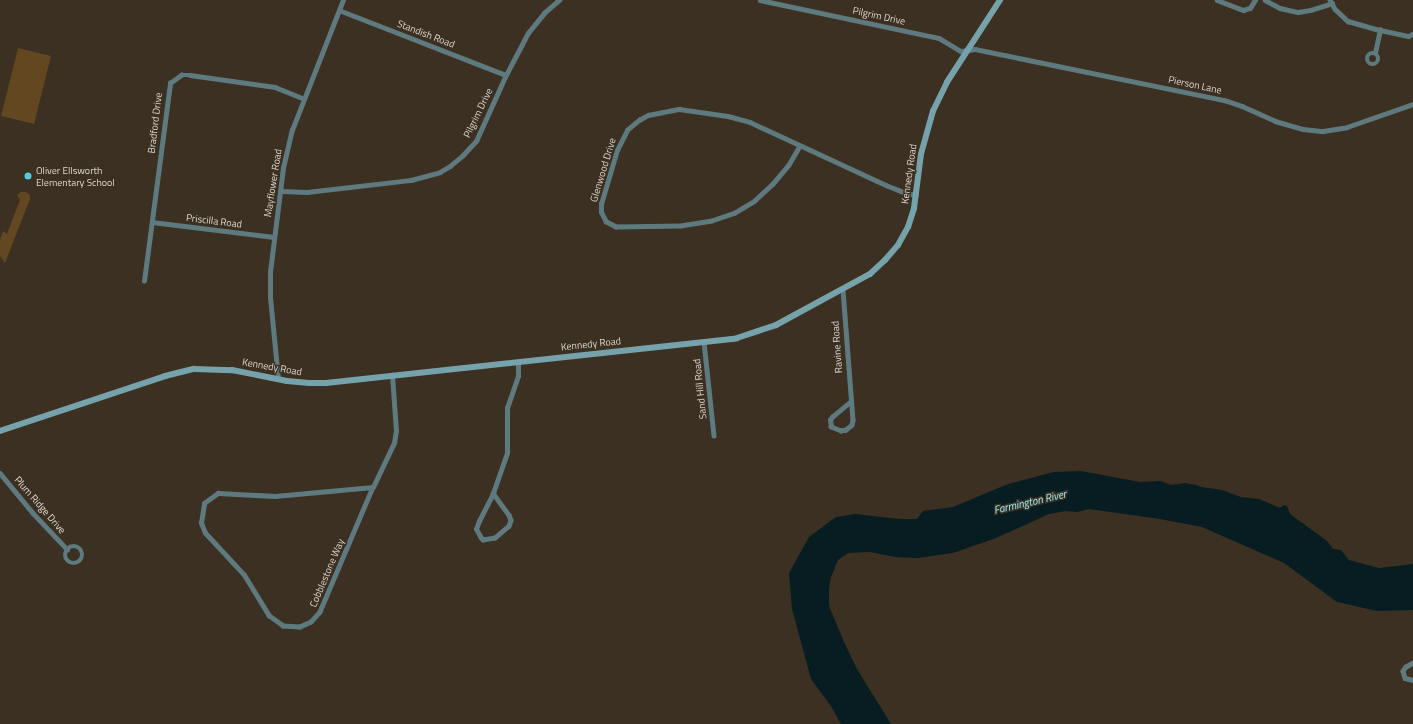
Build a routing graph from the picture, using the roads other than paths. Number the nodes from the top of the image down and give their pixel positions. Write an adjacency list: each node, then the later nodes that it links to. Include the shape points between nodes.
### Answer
1 (343, 0): 9 (street, Mayflower Road)
2 (559, 0): 14 (street, Pilgrim Drive, via 536,22)
3 (760, 0): 12 (street, Pilgrim Drive, via 933,37 961,51)
4 (1000, 0): 12 (street, Kennedy Road)
5 (1217, 0): 6 (street, via 1244,10 1250,8)
6 (1256, 0)
7 (1264, 0): 8 (street, via 1280,8 1298,12 1312,10)
8 (1331, 2): 10 (street, via 1348,21)
9 (339, 10): 14 (street, Standish Road); 15 (street, Mayflower Road)
10 (1380, 30): 11 (street); 13 (street)
11 (1413, 35)
12 (967, 50): 16 (street, Pierson Lane, via 975,49 1224,100 1285,125 1315,130 1347,127); 19 (street, Kennedy Road, via 933,111 921,154)
13 (1374, 53)
14 (506, 75): 18 (street, Pilgrim Drive, via 476,141 462,156 440,172 417,179 388,183 307,192)
15 (304, 99): 18 (street, Mayflower Road, via 287,151); 20 (street, Bradford Drive, via 262,84 190,75 181,75 174,79 170,83)
16 (1413, 104)
17 (800, 146): 17 (street, Glenwood Drive, via 778,133 728,116 679,109 648,115 633,124 622,138 601,204 601,212 606,222 616,227 682,226 712,221 735,213 759,197 785,170); 19 (street, Glenwood Drive, via 886,185)
18 (281, 191): 21 (street, Mayflower Road)
19 (916, 195): 23 (street, Kennedy Road, via 908,227 892,253 870,274)
20 (152, 222): 21 (street, Priscilla Road); 22 (street, Bradford Drive)
21 (274, 238): 27 (street, Mayflower Road, via 270,297)
22 (144, 281)
23 (843, 290): 24 (street, Kennedy Road, via 765,330 737,338); 28 (street, Ravine Road)
24 (704, 342): 25 (street, Kennedy Road); 30 (street, Sand Hill Road)
25 (518, 362): 26 (street, Kennedy Road); 33 (street, via 518,376 507,408 507,452)
26 (392, 375): 27 (street, Kennedy Road, via 314,383); 32 (street, Cobblestone Way, via 396,431 394,443)
27 (278, 379): 29 (street, Kennedy Road, via 232,370 194,369 165,376)
28 (850, 402): 28 (street, Ravine Road, via 852,425 846,430 831,427 830,419)
29 (0, 431)
30 (714, 435)
31 (0, 473): 34 (street, Plum Ridge Drive)
32 (373, 487): 32 (street, Cobblestone Way, via 275,496 218,493 204,504 201,523 205,533 244,575 269,616 277,624 300,627 311,622 320,612)
33 (493, 493): 33 (street, via 476,529 483,540 495,538 509,526 511,520)
34 (67, 549)
35 (1413, 664): 36 (street, via 1406,667 1403,672 1405,678)
36 (1413, 680)

